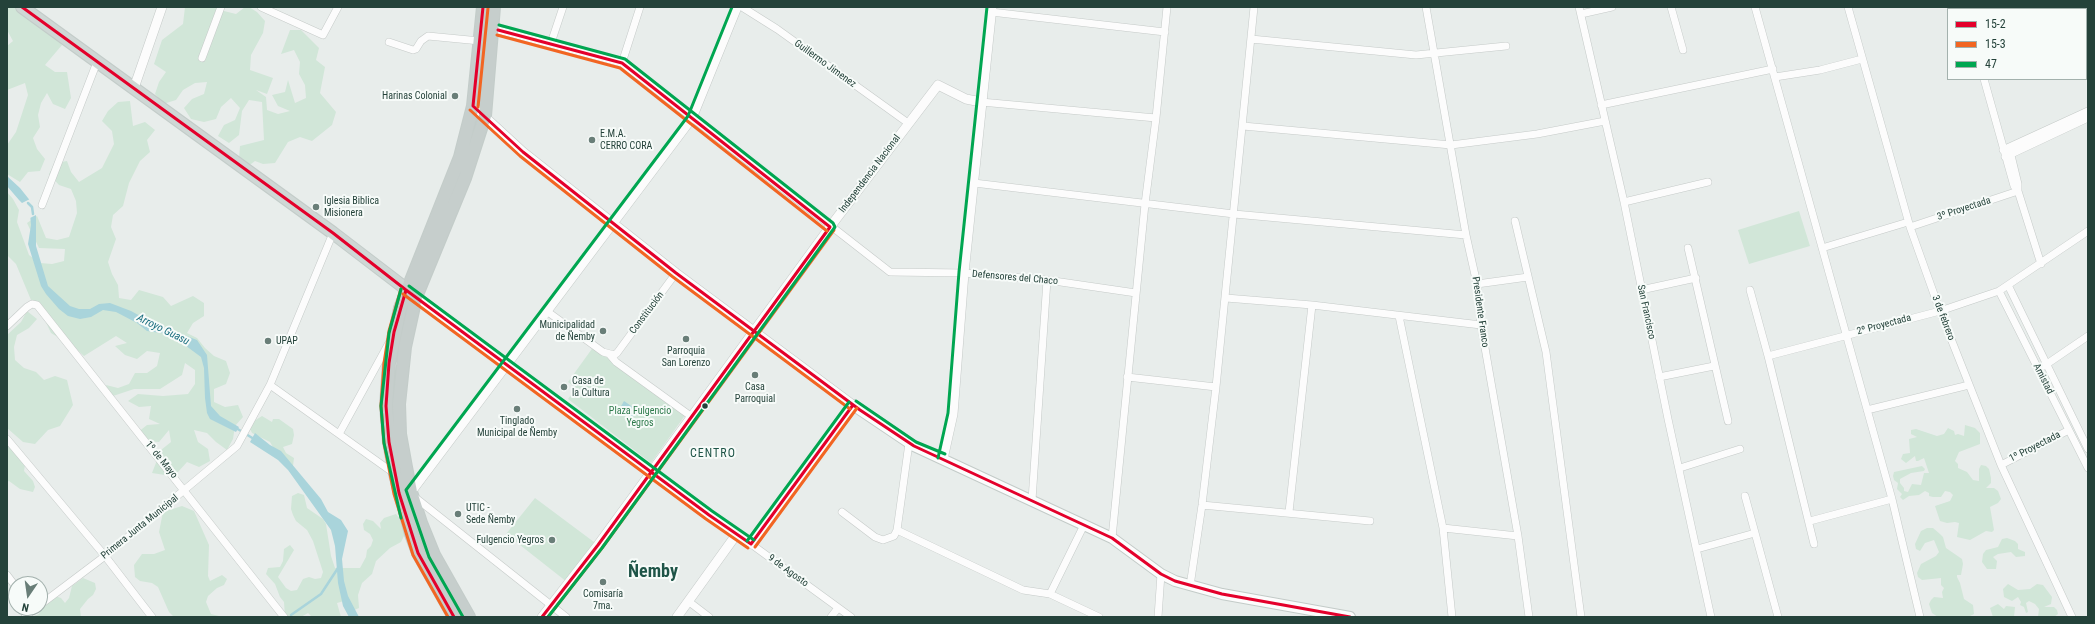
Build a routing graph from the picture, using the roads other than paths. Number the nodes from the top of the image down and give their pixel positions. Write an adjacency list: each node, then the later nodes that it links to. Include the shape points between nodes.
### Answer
1 (22, 7): 32 (main road)
2 (162, 7): 37 (street)
3 (221, 7): 30 (street)
4 (261, 7): 5 (street, via 323,35)
5 (338, 7)
6 (483, 7): 24 (highway)
7 (494, 7): 21 (highway)
8 (563, 7): 26 (street)
9 (640, 7): 33 (street)
10 (737, 7): 43 (street)
11 (742, 7): 47 (street, Guillermo Jimenez, via 777,29)
12 (1168, 7): 22 (street)
13 (1254, 7): 23 (street)
14 (1426, 7): 29 (street, Presidente Franco)
15 (1612, 7): 20 (street)
16 (1671, 7): 28 (street)
17 (1755, 7): 34 (street)
18 (1848, 7): 31 (street, 3 de febrero)
19 (992, 9): 22 (street); 38 (street)
20 (1580, 11): 39 (street, San Francisco)
21 (492, 25): 26 (street, Defensores del Chaco, via 498,30); 42 (highway)
22 (1165, 32): 44 (street)
23 (1251, 39): 29 (street, via 1416,55); 48 (street)
24 (480, 41): 25 (street, via 428,36 413,50); 40 (highway)
25 (389, 42)
26 (551, 43): 33 (street, Defensores del Chaco)
27 (1506, 46): 29 (street)
28 (1683, 50)
29 (1434, 54): 49 (street, Presidente Franco)
30 (202, 58)
31 (1862, 59): 35 (street); 60 (street, 3 de febrero)
32 (97, 62): 37 (main road); 56 (street)
33 (622, 62): 43 (street, Defensores del Chaco)
34 (1773, 69): 35 (street); 39 (street)
35 (1775, 78): 66 (street)
36 (1984, 80): 50 (street)
37 (134, 88): 63 (main road)
38 (981, 102): 44 (street, Independencia Nacional); 47 (street, Independencia Nacional, via 966,99 938,85); 52 (street)
39 (1602, 105): 46 (street, San Francisco)
40 (473, 106): 42 (street); 78 (highway, via 460,157)
41 (2088, 111): 50 (street)
42 (485, 116): 59 (street, via 523,152); 78 (highway, via 465,178)
43 (692, 118): 59 (street); 61 (street, Defensores del Chaco)
44 (1156, 118): 55 (street)
45 (2088, 118): 50 (street)
46 (1605, 121): 49 (street, via 1537,134); 54 (street, San Francisco)
47 (908, 123): 61 (street, Independencia Nacional)
48 (1243, 126): 49 (street); 57 (street)
49 (1451, 145): 64 (street, Presidente Franco)
50 (2006, 150): 53 (street)
51 (1708, 182): 54 (street)
52 (974, 183): 55 (street); 69 (street)
53 (2018, 191): 60 (street, 3º Proyectada); 67 (street)
54 (1624, 202): 75 (street, San Francisco)
55 (1145, 204): 57 (street); 79 (street)
56 (42, 205)
57 (1234, 214): 64 (street); 80 (street)
58 (1515, 221): 70 (street)
59 (614, 223): 68 (street); 83 (street)
60 (1909, 225): 66 (street, 3º Proyectada); 82 (street, 3 de febrero)
61 (830, 227): 69 (street, Defensores del Chaco, via 890,272); 87 (street, Independencia Nacional)
62 (2088, 231): 67 (street, 2º Proyectada)
63 (333, 233): 78 (main road); 99 (street)
64 (1466, 235): 73 (street, Presidente Franco)
65 (1688, 248): 71 (street)
66 (1822, 248): 89 (street)
67 (2041, 264): 74 (street, 2º Proyectada)
68 (676, 273): 87 (street); 91 (street, Constitución)
69 (964, 274): 72 (street, Defensores del Chaco); 112 (street, via 953,414)
70 (1528, 277): 73 (street); 161 (street, via 1546,352)
71 (1696, 278): 75 (street); 95 (street)
72 (1047, 280): 79 (street, Defensores del Chaco); 121 (street)
73 (1476, 284): 85 (street, Presidente Franco)
74 (2008, 285): 77 (street, 2º Proyectada); 94 (street, Amistad)
75 (1641, 290): 98 (street, San Francisco)
76 (1750, 290): 92 (street)
77 (1999, 291): 82 (street, 2º Proyectada); 96 (street, Amistad)
78 (411, 293): 88 (highway); 93 (street, 9 de Agosto); 119 (highway, via 399,404 400,434)
79 (1136, 293): 97 (street)
80 (1226, 298): 81 (street); 101 (street)
81 (1312, 305): 84 (street); 125 (street)
82 (1940, 311): 89 (street, 2º Proyectada); 100 (street, 3 de febrero)
83 (548, 312): 91 (street, via 603,352); 93 (street)
84 (1399, 316): 85 (street); 129 (street)
85 (1481, 325): 133 (street, Presidente Franco)
86 (7, 326): 118 (street, 1º de Mayo, via 27,307 37,305)
87 (754, 330): 102 (street); 104 (street, Independencia Nacional)
88 (394, 332): 107 (street); 117 (highway, via 386,406)
89 (1846, 335): 92 (street, 2º Proyectada); 103 (street)
90 (2088, 336): 94 (street)
91 (614, 354): 104 (street, via 628,370)
92 (1768, 356): 127 (street)
93 (508, 364): 116 (street, 9 de Agosto); 119 (street)
94 (2047, 365): 96 (street); 111 (street, Amistad)
95 (1714, 366): 98 (street); 105 (street)
96 (2038, 369): 106 (street, Amistad)
97 (1127, 377): 101 (street); 134 (street)
98 (1660, 377): 114 (street, San Francisco)
99 (270, 385): 107 (street); 118 (street, Primera Junta Municipal, via 237,446)
100 (1969, 385): 103 (street); 113 (street, 3 de febrero)
101 (1216, 387): 123 (street)
102 (853, 405): 109 (main road); 135 (street)
103 (1867, 410): 122 (street)
104 (692, 417): 116 (street, Independencia Nacional)
105 (1728, 421)
106 (2069, 430): 113 (street, 1º Proyectada); 115 (street, Amistad)
107 (339, 434): 117 (street)
108 (7, 439): 138 (street)
109 (909, 443): 112 (main road); 130 (street)
110 (1740, 449): 114 (street)
111 (2088, 449)
112 (943, 459): 121 (main road)
113 (2001, 465): 165 (street, 3 de febrero)
114 (1680, 468): 137 (street, San Francisco)
115 (2088, 468)
116 (650, 471): 132 (street, 9 de Agosto); 144 (street, Independencia Nacional, via 598,546)
117 (395, 474): 148 (highway, via 403,509 418,553)
118 (185, 491): 138 (street, Primera Junta Municipal); 147 (street, 1º de Mayo)
119 (411, 494): 144 (street); 149 (highway, via 434,555)
120 (1745, 496): 131 (street)
121 (1032, 500): 128 (main road)
122 (1892, 500): 127 (street); 164 (street)
123 (1202, 505): 125 (street); 140 (street)
124 (842, 512): 130 (street, via 875,537 883,540 894,536)
125 (1289, 512): 126 (street)
126 (1370, 521)
127 (1810, 521): 136 (street)
128 (1084, 525): 134 (main road); 141 (street)
129 (1443, 528): 133 (street); 159 (street)
130 (897, 530): 141 (street, via 1023,590)
131 (1755, 532): 137 (street); 163 (street)
132 (736, 535): 135 (street, 9 de Agosto); 143 (street)
133 (1518, 536): 160 (street, Presidente Franco)
134 (1112, 538): 139 (main road)
135 (751, 544): 145 (street, 9 de Agosto)
136 (1814, 544)
137 (1697, 549): 162 (street, San Francisco)
138 (105, 556): 142 (street, Primera Junta Municipal); 146 (street)
139 (1161, 574): 140 (main road); 157 (street)
140 (1190, 586): 158 (main road)
141 (1050, 594): 156 (street)
142 (48, 599)
143 (688, 601): 152 (street); 153 (street)
144 (550, 605): 150 (street, Independencia Nacional); 151 (street)
145 (838, 608): 154 (street); 155 (street, 9 de Agosto)
146 (152, 617)
147 (284, 617)
148 (454, 617)
149 (469, 617)
150 (542, 617)
151 (566, 617)
152 (677, 617)
153 (709, 617)
154 (831, 617)
155 (851, 617)
156 (1099, 617)
157 (1158, 617)
158 (1350, 617)
159 (1452, 617)
160 (1529, 617)
161 (1581, 617)
162 (1711, 617)
163 (1778, 617)
164 (1920, 617)
165 (2072, 617)

